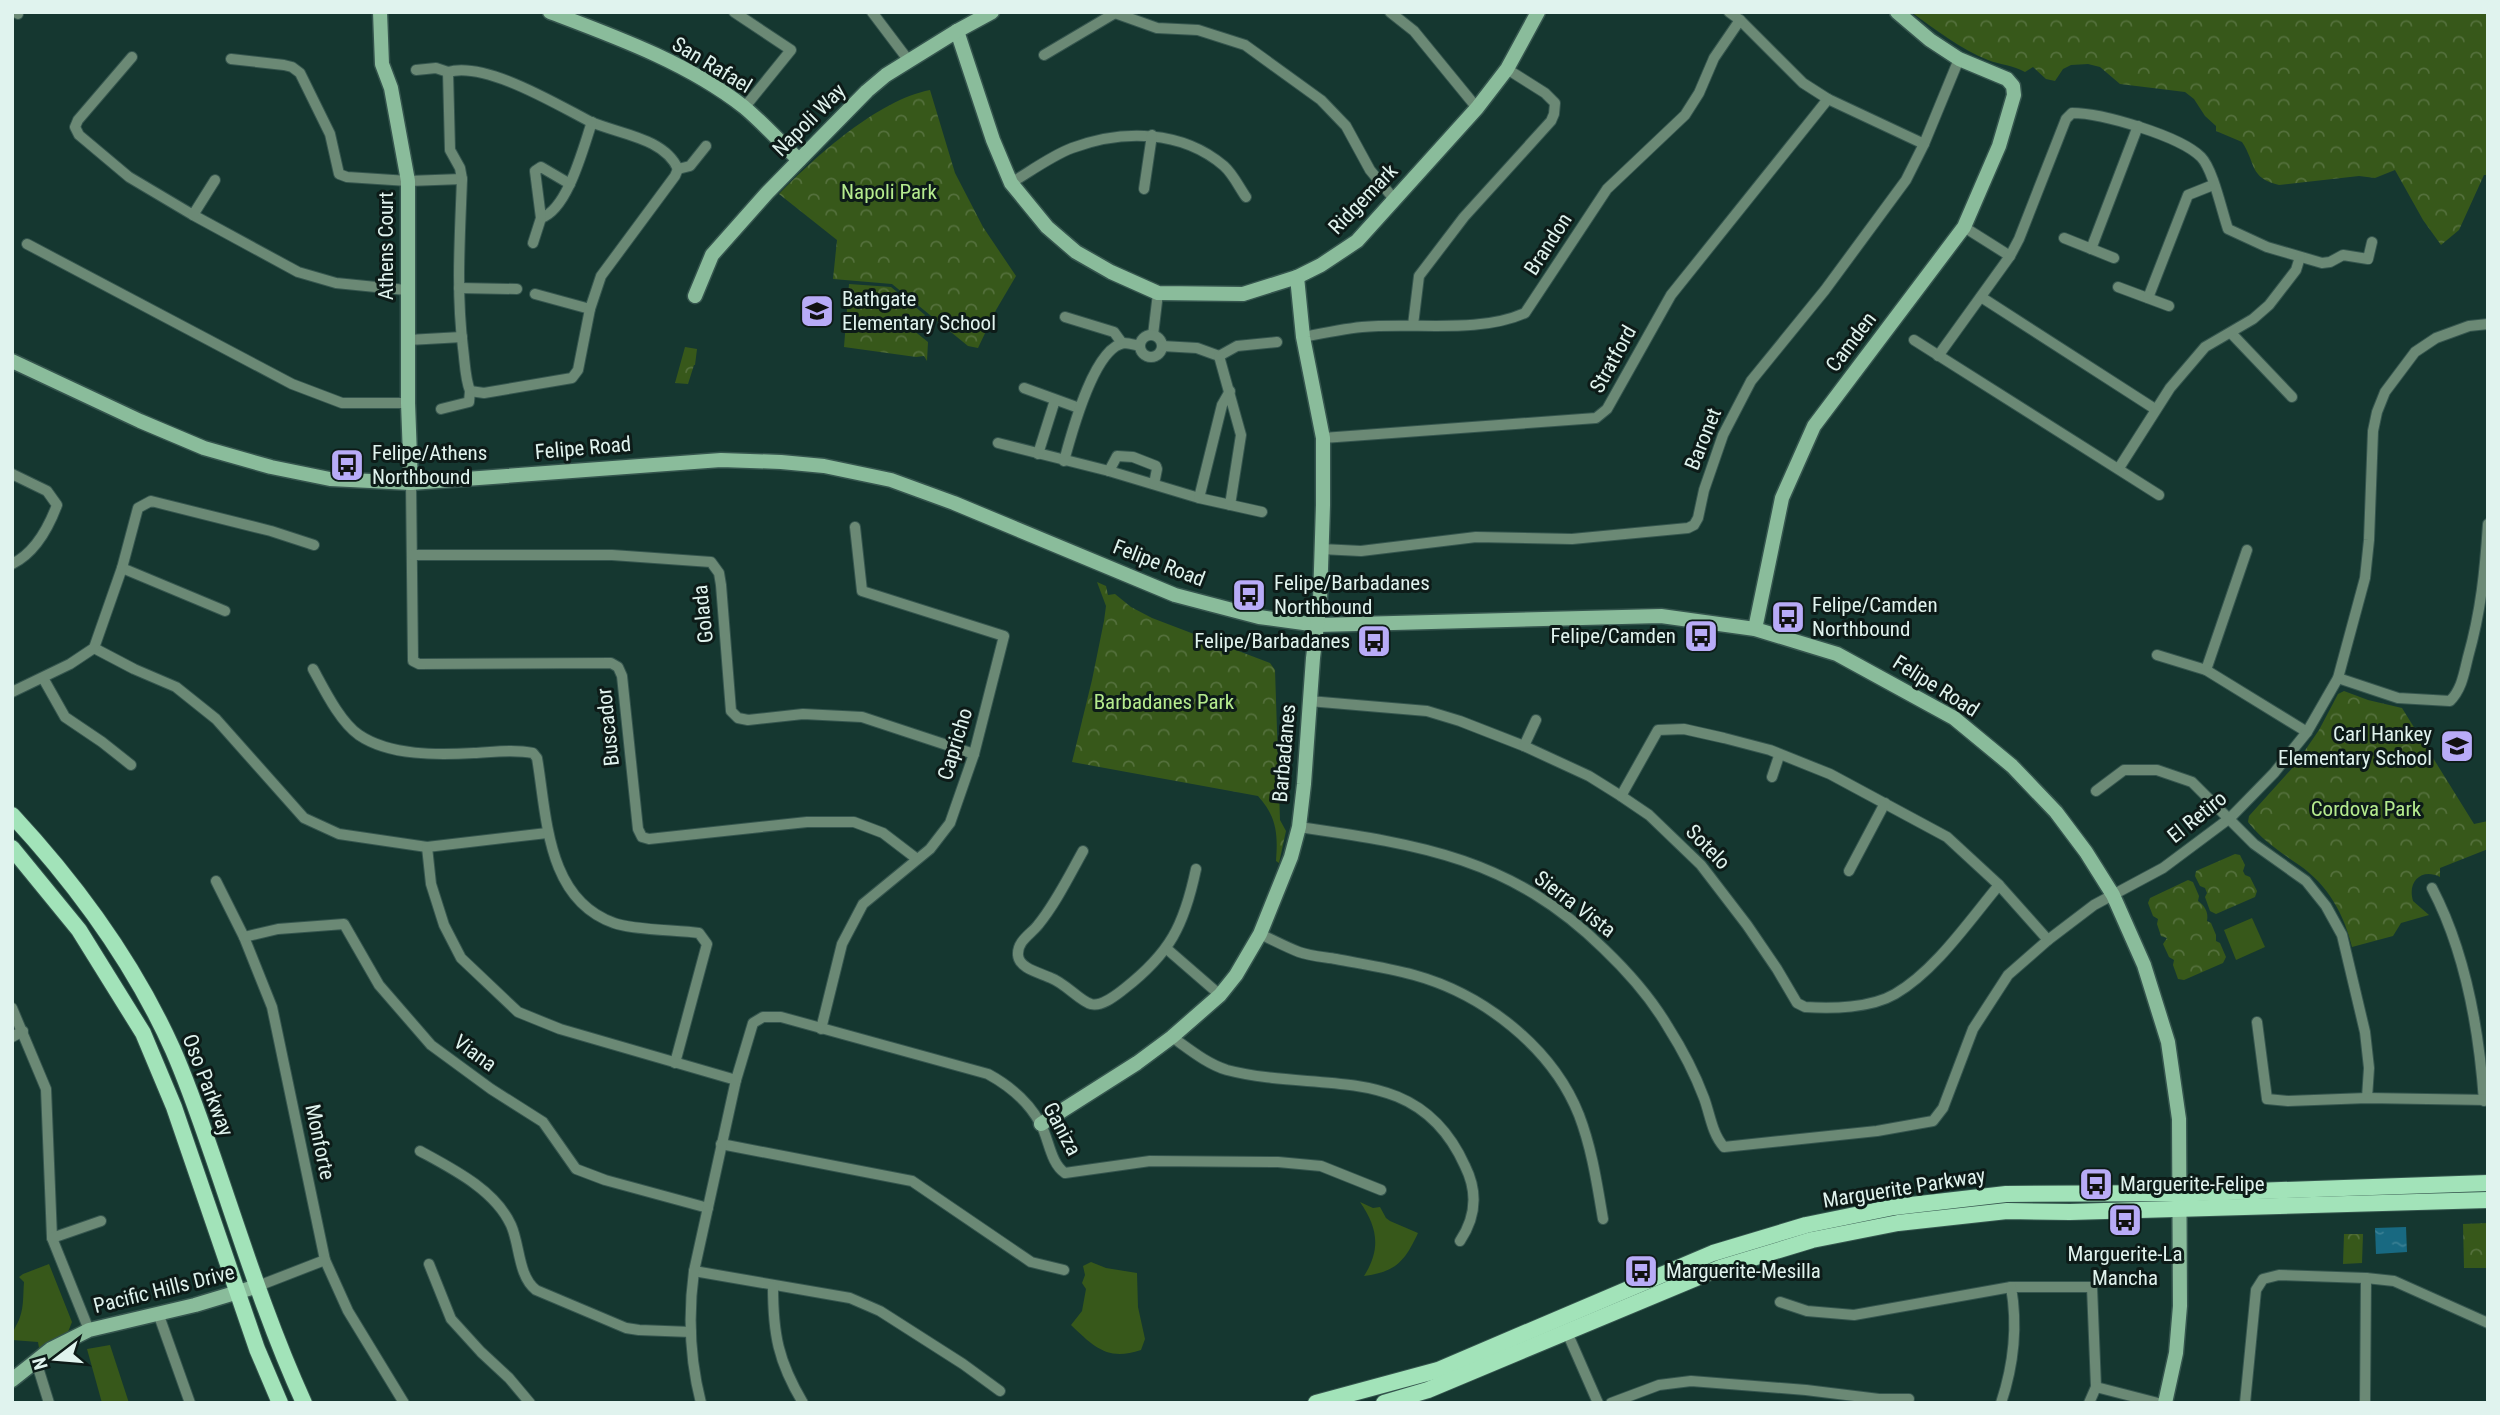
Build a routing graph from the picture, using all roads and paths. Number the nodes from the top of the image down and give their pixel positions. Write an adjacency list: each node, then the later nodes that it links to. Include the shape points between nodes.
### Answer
1 (380, 12): 32 (street, Athens Court, via 382,64 391,88)
2 (550, 12): 21 (street, San Rafael, via 668,61)
3 (734, 12): 21 (street, via 791,50)
4 (872, 12): 16 (street)
5 (992, 12): 11 (street, Napoli Way)
6 (1390, 12): 22 (street, via 1414,31)
7 (1729, 12): 10 (street)
8 (1897, 12): 15 (street)
9 (1532, 14): 17 (street, Ridgemark)
10 (1740, 20): 20 (street, via 1803,83); 64 (street, Brandon, via 1685,115 1607,189 1530,309 1509,320)
11 (957, 31): 16 (street, Napoli Way); 33 (street, Ridgemark)
12 (1044, 55): 38 (street, via 1115,13 1157,28 1198,30 1245,45 1321,100 1346,126 1370,170)
13 (132, 57): 39 (street, via 75,127 129,177)
14 (231, 59): 32 (street, via 284,65 300,73 330,134 339,174)
15 (1959, 59): 26 (street, Baronet); 41 (street, Camden, via 2007,79 2014,95 1999,146)
16 (909, 61): 28 (street, Napoli Way, via 867,91)
17 (1507, 69): 22 (street, Ridgemark); 64 (street, via 1545,93 1555,103 1554,114 1419,276)
18 (416, 70): 19 (street)
19 (448, 72): 23 (street, via 471,72 532,90); 30 (street, via 450,150)
20 (1828, 99): 26 (street); 87 (street, Stratford, via 1671,295 1607,409 1596,418)
21 (744, 108): 28 (street, San Rafael)
22 (1477, 108): 38 (street, Ridgemark)
23 (592, 122): 29 (street, via 645,140 669,156); 34 (street)
24 (2138, 126): 35 (street, via 2200,156); 46 (street); 47 (street, via 2076,112 2068,115)
25 (1152, 135): 33 (street, via 1071,148); 36 (street); 37 (street, via 1194,145 1226,168)
26 (1924, 144): 103 (street, Baronet, via 1877,222 1751,381 1723,435 1694,525 1572,539 1476,537 1361,551)
27 (706, 146): 29 (street, via 690,166)
28 (799, 160): 57 (street, Napoli Way, via 712,255)
29 (678, 169): 61 (street, via 601,276)
30 (461, 179): 32 (street); 52 (street)
31 (215, 180): 39 (street)
32 (408, 181): 54 (street, Athens Court)
33 (1011, 183): 55 (street, Ridgemark, via 1047,227 1076,252)
34 (570, 184): 40 (street, via 550,215); 40 (street, via 541,167 536,171)
35 (2213, 185): 48 (street, via 2228,229); 59 (street, via 2189,195)
36 (1144, 189)
37 (1246, 197)
38 (1394, 199): 50 (street, Ridgemark, via 1357,241)
39 (193, 215): 54 (street, via 298,272 336,283)
40 (541, 218): 44 (street)
41 (1964, 227): 47 (street); 110 (street, Camden, via 1814,426 1782,498)
42 (2063, 238): 46 (street)
43 (2372, 242): 48 (street, via 2366,260 2343,255 2322,263)
44 (533, 243)
45 (27, 244): 83 (street, via 292,384 342,402)
46 (2091, 249): 49 (street)
47 (2010, 256): 58 (street)
48 (2300, 257): 65 (street, via 2274,299)
49 (2114, 258)
50 (1297, 276): 55 (street, Ridgemark, via 1242,294); 68 (street, Barbadanes)
51 (2118, 287): 59 (street)
52 (459, 288): 53 (street); 67 (street)
53 (517, 289)
54 (406, 290): 69 (street, Athens Court)
55 (1158, 293): 66 (street)
56 (535, 294): 61 (street)
57 (695, 296)
58 (1981, 298): 76 (street); 86 (street)
59 (2148, 298): 60 (street)
60 (2169, 306)
61 (590, 309): 79 (street, via 578,370 572,378 484,393)
62 (1065, 317): 72 (street, via 1114,332)
63 (2488, 324): 116 (street, El Retiro, via 2436,338 2414,352 2385,392 2373,431 2365,578)
64 (1413, 325): 68 (street, Brandon, via 1362,327)
65 (2231, 333): 81 (street); 86 (street, via 2205,347)
66 (1153, 335): 73 (street, via 1144,337); 74 (street)
67 (461, 337): 69 (street); 79 (street)
68 (1303, 337): 87 (street, Barbadanes)
69 (408, 340): 83 (street, Athens Court)
70 (1914, 340): 76 (street)
71 (1277, 341): 75 (street, via 1237,346)
72 (1122, 343): 73 (street); 84 (street, via 1094,374)
73 (1140, 346): 74 (street, via 1149,356 1159,353)
74 (1162, 346): 75 (street, via 1197,348)
75 (1219, 356): 80 (street)
76 (1938, 356): 91 (street)
77 (12, 360): 94 (street, Felipe Road, via 204,448 330,479)
78 (1024, 388): 82 (street)
79 (470, 391): 85 (street, via 469,402)
80 (1230, 391): 97 (street, via 1222,405); 98 (street, via 1241,435)
81 (2292, 397)
82 (1055, 400): 84 (street); 89 (street)
83 (408, 403): 94 (street, Athens Court)
84 (1079, 408): 90 (street)
85 (441, 409)
86 (2155, 409): 91 (street)
87 (1323, 438): 103 (street, Barbadanes)
88 (998, 443): 89 (street)
89 (1038, 454): 90 (street)
90 (1064, 461): 92 (street)
91 (2119, 468): 96 (street)
92 (1109, 471): 95 (street); 95 (street, via 1118,456 1133,457 1156,466)
93 (12, 474): 106 (street, via 47,491 57,505 25,558)
94 (411, 483): 105 (street, Buscador); 109 (street, Felipe Road, via 721,460 824,466 891,481 954,503 1175,595 1259,617)
95 (1154, 484): 97 (street)
96 (2159, 495)
97 (1199, 498): 98 (street)
98 (1230, 505): 99 (street)
99 (1262, 512)
100 (2488, 524): 116 (street, via 2484,587 2458,692 2450,701 2398,698)
101 (855, 527): 122 (street, Capricho, via 862,591 1004,636)
102 (314, 545): 107 (street, via 151,501 138,508)
103 (1321, 549): 109 (street, Barbadanes)
104 (2247, 550): 114 (street)
105 (412, 555): 122 (street, Golada, via 612,555 711,562 719,573 731,711 738,718 862,716); 136 (street, Buscador, via 413,661 611,663 618,667 642,837 854,822 883,833)
106 (12, 565)
107 (122, 568): 108 (street); 111 (street)
108 (225, 611)
109 (1318, 625): 110 (street, Felipe Road, via 1661,616); 118 (street, Barbadanes)
110 (1755, 629): 142 (street, Felipe Road, via 1837,654 1954,718 2012,766 2056,811)
111 (94, 648): 115 (street); 133 (street, via 176,687 216,719 304,818 339,834)
112 (2157, 655): 114 (street)
113 (313, 669): 132 (street, via 350,726 383,746 425,753 533,753)
114 (2206, 670): 120 (street)
115 (43, 678): 117 (street); 124 (street, via 65,717)
116 (2338, 678): 120 (street, El Retiro)
117 (12, 692)
118 (1310, 701): 121 (street, Sotelo, via 1427,711); 131 (street, Barbadanes)
119 (1536, 720): 121 (street)
120 (2306, 732): 130 (street, El Retiro)
121 (1524, 746): 127 (street, Sotelo)
122 (974, 754): 136 (street, Capricho, via 950,823)
123 (1779, 756): 125 (street); 127 (street, via 1684,729 1658,730); 128 (street, via 1830,774)
124 (131, 765)
125 (1772, 777)
126 (2096, 791): 130 (street, via 2124,770 2157,770 2192,782)
127 (1621, 796): 140 (street, Sotelo, via 1649,815 1701,865 1797,1003 1805,1007 1868,1003 1894,995 1920,975)
128 (1885, 803): 138 (street); 140 (street, via 1947,837)
129 (12, 815): 176 (main road, Oso Parkway, via 91,909 158,1018 197,1110)
130 (2231, 818): 142 (street, El Retiro, via 2163,868); 156 (street, via 2254,844 2306,881 2342,935 2365,1032 2370,1068)
131 (1299, 827): 143 (street, Barbadanes, via 1292,857); 160 (street, Sierra Vista, via 1443,853 1499,874 1551,904 1624,968 1660,1013 1693,1072)
132 (547, 833): 133 (street); 154 (street, via 572,892 598,915 615,924 699,933 705,939)
133 (427, 847): 154 (street, via 431,884 461,958 518,1012)
134 (12, 848): 179 (main road, Oso Parkway, via 79,930 143,1033 174,1107)
135 (1083, 851): 146 (street, via 1050,908 1023,940 1019,960 1027,968 1063,982 1089,1004 1100,1004 1144,973)
136 (917, 859): 150 (street, Capricho, via 863,904 842,944)
137 (1196, 869): 146 (street, via 1185,912)
138 (1849, 871)
139 (216, 881): 144 (street, Monforte)
140 (1999, 886): 145 (street)
141 (2432, 888): 157 (street, via 2448,919 2470,998)
142 (2113, 895): 145 (street, El Retiro); 164 (street, Felipe Road, via 2144,965 2170,1051 2179,1119)
143 (1260, 934): 147 (street, Barbadanes); 167 (street, via 1301,952 1414,975 1448,987 1503,1020 1560,1079 1578,1113 1590,1148)
144 (244, 937): 166 (street, Viana, via 278,929 344,924 379,985 431,1045 543,1122 576,1169); 171 (street, Monforte, via 272,1007)
145 (2048, 940): 160 (street, El Retiro, via 2008,975 1973,1028 1943,1108 1933,1121)
146 (1167, 949): 147 (street)
147 (1220, 995): 153 (street, Barbadanes)
148 (12, 1008): 151 (street)
149 (2257, 1022): 156 (street, via 2267,1099)
150 (821, 1030): 155 (street, Ganiza, via 781,1017 764,1017 753,1023); 158 (street, Ganiza, via 988,1074 1024,1099)
151 (23, 1031): 152 (street); 169 (street, via 46,1089)
152 (12, 1037)
153 (1172, 1037): 158 (street, Barbadanes); 170 (street, via 1225,1069 1375,1089 1408,1100 1432,1117 1456,1144 1470,1177 1474,1212)
154 (675, 1063): 155 (street)
155 (736, 1080): 159 (street)
156 (2367, 1098): 157 (street)
157 (2486, 1100)
158 (1041, 1124): 163 (street, Ganiza, via 1057,1165 1065,1173 1150,1161 1278,1163 1321,1166)
159 (721, 1144): 166 (street); 173 (street, via 912,1181 1031,1262)
160 (1724, 1147)
161 (421, 1151): 185 (street, via 486,1193 502,1210 527,1280 536,1290 626,1328)
162 (2488, 1183): 164 (main road, Marguerite Parkway)
163 (1381, 1190)
164 (2180, 1200): 165 (main road, Marguerite Parkway); 182 (main road, Marguerite Parkway, via 2006,1194 1856,1214 1713,1254); 186 (main road, Marguerite Parkway, via 2070,1212 2007,1211 1898,1223 1812,1240 1720,1268); 207 (street, Felipe Road, via 2180,1306)
165 (2488, 1200)
166 (708, 1208): 174 (street)
167 (1603, 1219)
168 (101, 1221): 169 (street)
169 (52, 1238): 184 (street)
170 (1461, 1241)
171 (325, 1260): 176 (street); 196 (street, Monforte, via 348,1311)
172 (429, 1264): 197 (street, via 451,1319)
173 (1064, 1270)
174 (694, 1271): 177 (street); 185 (street)
175 (2366, 1278): 183 (street, via 2394,1280); 208 (street, via 2279,1275 2263,1279 2256,1290); 209 (street)
176 (258, 1286): 179 (street, Pacific Hills Drive); 195 (main road, Oso Parkway)
177 (773, 1286): 190 (street, via 850,1298 880,1311); 199 (street, via 776,1344)
178 (2011, 1287): 180 (street, via 1854,1315 1807,1311); 189 (street, via 2092,1287); 204 (street, via 2016,1315 2014,1348)
179 (238, 1293): 181 (street, Pacific Hills Drive); 194 (main road, Oso Parkway)
180 (1780, 1302)
181 (159, 1313): 184 (street, Pacific Hills Drive); 193 (street)
182 (1561, 1318): 186 (street); 200 (main road, Marguerite Parkway, via 1438,1370)
183 (2488, 1323)
184 (89, 1330): 187 (street, Pacific Hills Drive)
185 (691, 1332): 198 (street)
186 (1568, 1334): 201 (main road, Marguerite Parkway); 202 (street)
187 (36, 1361): 188 (street, Pacific Hills Drive); 192 (street)
188 (12, 1380)
189 (2096, 1387): 205 (street); 206 (street)
190 (1000, 1391)
191 (1909, 1399): 203 (street, via 1699,1380 1659,1385)
192 (49, 1403)
193 (190, 1403)
194 (280, 1403)
195 (304, 1403)
196 (404, 1403)
197 (530, 1403)
198 (701, 1403)
199 (803, 1403)
200 (1316, 1403)
201 (1384, 1403)
202 (1598, 1403)
203 (1611, 1403)
204 (2001, 1403)
205 (2089, 1403)
206 (2158, 1403)
207 (2165, 1403)
208 (2245, 1403)
209 (2365, 1403)

